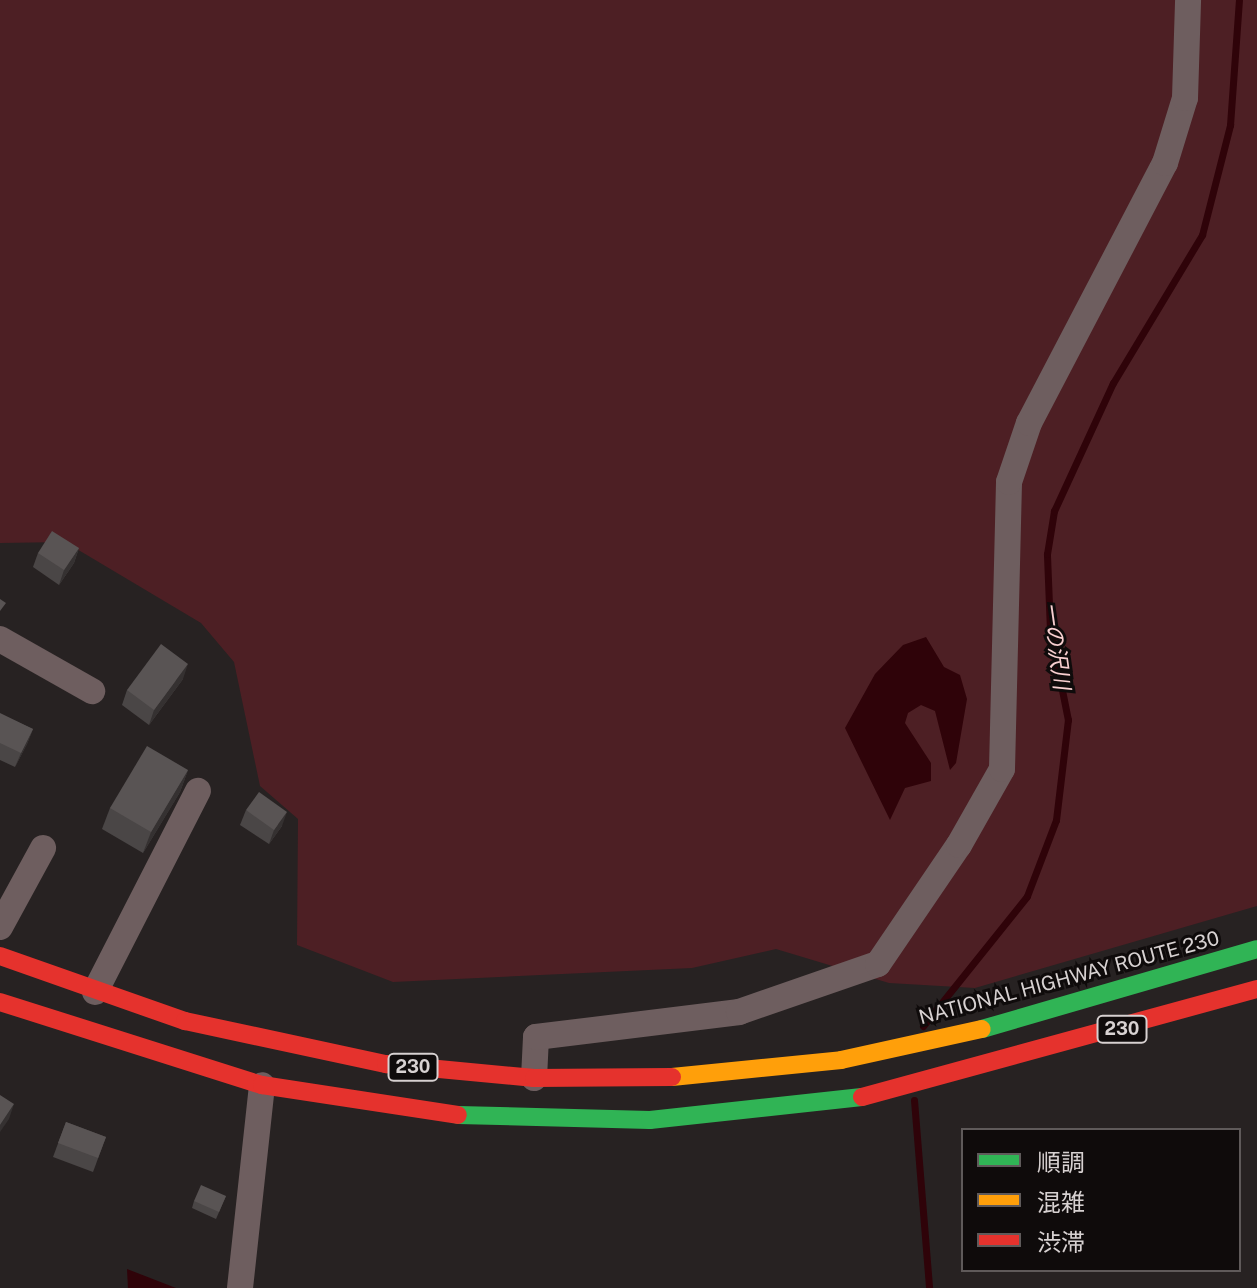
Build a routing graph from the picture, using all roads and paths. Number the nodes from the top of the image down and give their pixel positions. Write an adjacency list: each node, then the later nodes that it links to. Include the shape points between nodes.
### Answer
1 (1188, 0): 12 (street, via 1185,98 1165,163 1029,423 1009,482 1002,769 959,845 878,964 739,1012 536,1037)
2 (0, 639): 3 (street)
3 (92, 691)
4 (198, 791): 10 (street, via 150,872)
5 (43, 848): 6 (street)
6 (0, 927)
7 (1257, 949): 12 (highway, NATIONAL HIGHWAY ROUTE 230 / 230, via 987,1028 841,1060 663,1078)
8 (0, 956): 10 (highway, NATIONAL HIGHWAY ROUTE 230 / 230)
9 (1257, 989): 13 (highway, 230, via 987,1068 838,1102 650,1120 538,1121 428,1114)
10 (95, 992): 12 (highway, NATIONAL HIGHWAY ROUTE 230 / 230, via 185,1021 386,1064)
11 (1, 1005): 13 (highway, 230)
12 (534, 1078)
13 (262, 1085): 14 (street)
14 (240, 1288)

